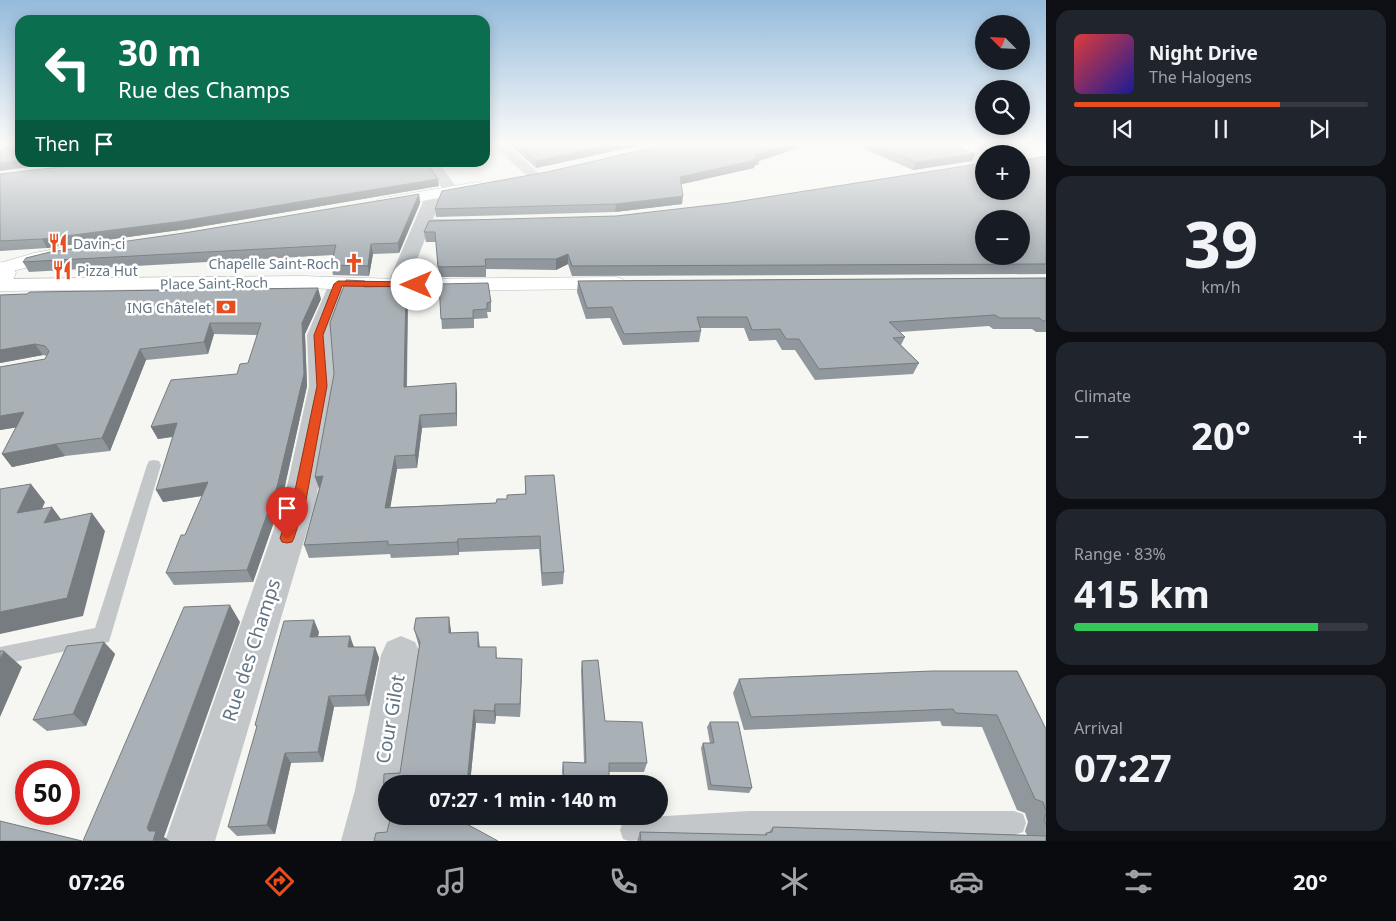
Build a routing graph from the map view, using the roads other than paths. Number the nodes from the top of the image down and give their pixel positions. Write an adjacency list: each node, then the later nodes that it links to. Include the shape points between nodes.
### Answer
1 (439, 183): 3 (street)
2 (490, 185): 3 (main road)
3 (443, 194): 4 (main road); 6 (street)
4 (368, 206)
5 (480, 222): 6 (street)
6 (422, 224): 11 (street)
7 (80, 251): 8 (main road, via 34,259)
8 (0, 276): 10 (main road, Place Saint-Roch)
9 (635, 283): 11 (main road, Place Saint-Roch)
10 (338, 284): 11 (main road, Place Saint-Roch); 18 (street, Rue des Champs, via 318,335 322,386 300,500)
11 (397, 285)
12 (154, 464): 14 (lane, via 102,636)
13 (401, 655): 19 (street, Cour Gilot)
14 (0, 656)
15 (1014, 823): 17 (lane)
16 (632, 830): 17 (lane)
17 (749, 832)
18 (190, 841)
19 (366, 841)

